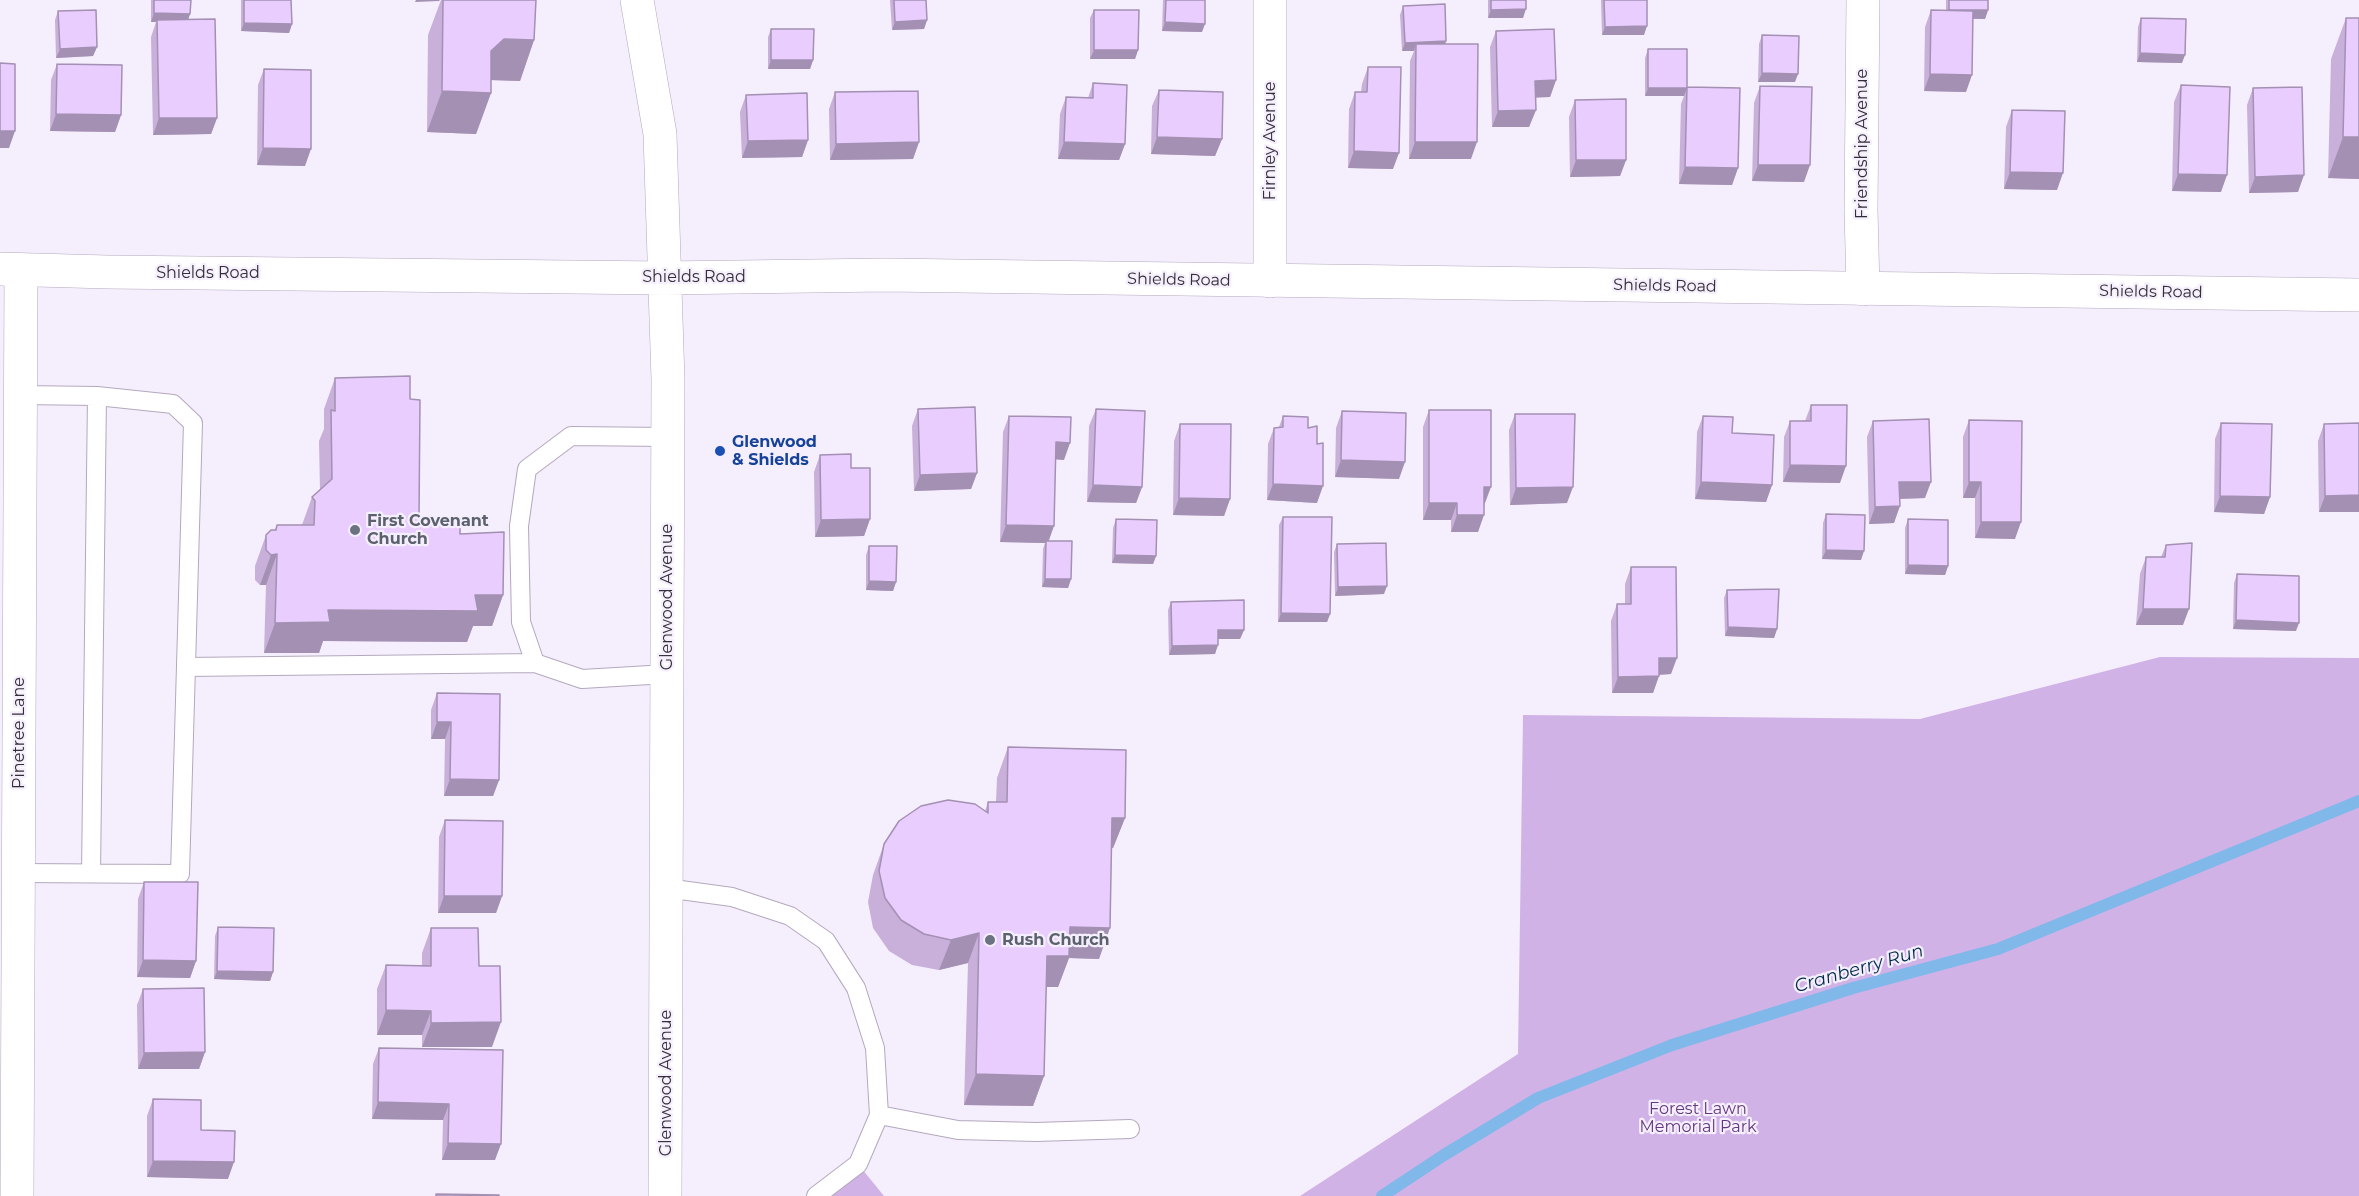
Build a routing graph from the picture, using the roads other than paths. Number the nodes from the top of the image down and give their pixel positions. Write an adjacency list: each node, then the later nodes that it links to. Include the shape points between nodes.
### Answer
1 (637, 0): 5 (street, Glenwood Avenue, via 660,134)
2 (1270, 0): 6 (street, Firnley Avenue)
3 (1863, 0): 7 (street, Friendship Avenue)
4 (11, 269): 5 (street, Shields Road); 9 (street, Pinetree Lane)
5 (664, 278): 6 (street, Shields Road, via 886,275); 12 (street, Glenwood Avenue)
6 (1270, 281): 7 (street, Shields Road)
7 (1863, 289): 8 (street, Shields Road)
8 (2359, 295)
9 (20, 396): 10 (lane); 11 (street, Pinetree Lane)
10 (97, 396): 15 (lane, via 173,404 194,423); 18 (lane)
11 (10, 428): 13 (street, Pinetree Lane)
12 (668, 437): 14 (lane, via 572,436 527,469 519,526 520,622); 16 (street, Glenwood Avenue)
13 (10, 500): 17 (street, Pinetree Lane)
14 (535, 663): 15 (lane); 16 (lane, via 582,680)
15 (186, 667): 18 (lane, via 180,874)
16 (667, 674): 19 (street, Glenwood Avenue)
17 (18, 873): 18 (lane); 22 (street, Pinetree Lane)
18 (91, 873)
19 (666, 888): 20 (lane, via 732,897 759,905 790,916 826,940 856,988 875,1048); 23 (street, Glenwood Avenue)
20 (879, 1115): 21 (lane, via 958,1130); 24 (lane, via 858,1164)
21 (1130, 1129)
22 (17, 1196)
23 (665, 1196)
24 (816, 1196)

